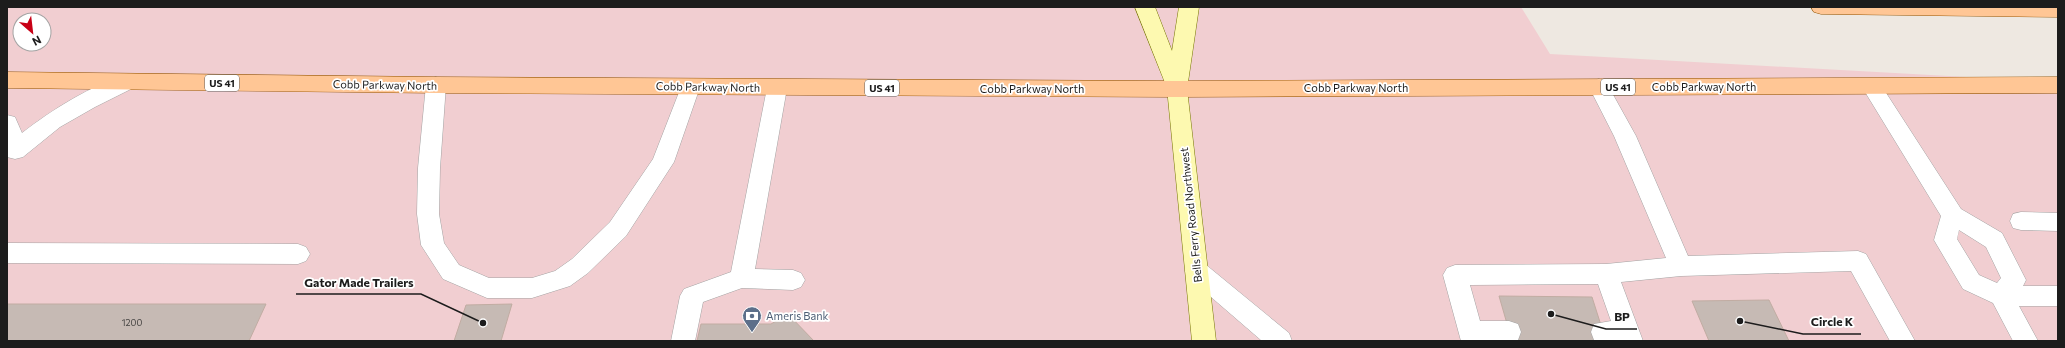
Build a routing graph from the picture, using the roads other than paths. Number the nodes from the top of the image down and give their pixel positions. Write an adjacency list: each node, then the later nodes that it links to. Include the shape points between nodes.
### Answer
1 (1145, 7): 14 (main road, Bells Ferry Road Northwest)
2 (1189, 7): 14 (main road, Bells Ferry Road Northwest)
3 (1821, 7): 4 (main road)
4 (1994, 8): 5 (main road)
5 (2058, 10)
6 (7, 80): 7 (main road, Cobb Parkway North / US 41)
7 (128, 82): 8 (main road, Cobb Parkway North / US 41); 16 (lane, via 53,121)
8 (436, 85): 10 (main road, Cobb Parkway North / US 41); 10 (lane, via 428,168 428,214 433,245 451,272 487,288 532,288 562,279 580,266 618,229 663,162)
9 (2058, 85): 12 (main road, Cobb Parkway North / US 41)
10 (690, 87): 13 (main road, Cobb Parkway North / US 41)
11 (1599, 87): 12 (main road, Cobb Parkway North / US 41); 14 (main road, Cobb Parkway North / US 41); 22 (lane, via 1625,136)
12 (1872, 87): 17 (lane)
13 (777, 88): 14 (main road, Cobb Parkway North / US 41); 25 (lane)
14 (1177, 89): 23 (main road, Bells Ferry Road Northwest)
15 (7, 122): 16 (lane, via 11,130)
16 (11, 157)
17 (1953, 215): 27 (lane, via 1945,240 1971,282); 27 (lane, via 1994,240 2014,280)
18 (2021, 221): 19 (lane)
19 (2058, 222)
20 (7, 253): 21 (lane)
21 (298, 254)
22 (1681, 266): 24 (lane); 36 (lane, via 1858,261)
23 (1197, 271): 34 (main road, Bells Ferry Road Northwest); 35 (lane)
24 (1606, 274): 31 (lane); 32 (lane, via 1455,275)
25 (742, 278): 26 (lane); 33 (lane, via 692,296)
26 (793, 280)
27 (2001, 296): 28 (lane); 37 (lane)
28 (2058, 296)
29 (1509, 332): 32 (lane)
30 (1603, 332): 31 (lane)
31 (1629, 336)
32 (1472, 337)
33 (683, 341)
34 (1204, 341)
35 (1280, 341)
36 (1903, 341)
37 (2026, 341)

